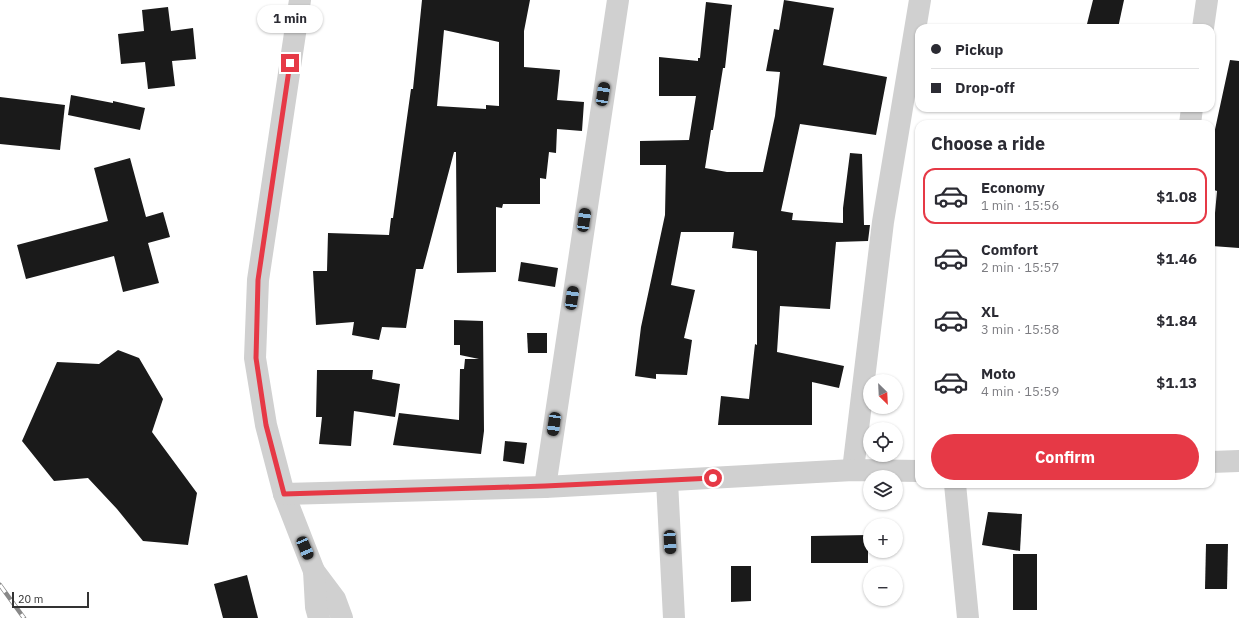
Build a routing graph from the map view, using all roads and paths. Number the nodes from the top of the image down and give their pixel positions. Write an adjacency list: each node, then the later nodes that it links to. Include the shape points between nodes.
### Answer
1 (300, 0): 15 (street, via 258,280 256,358 266,425)
2 (618, 0): 13 (street)
3 (920, 0): 5 (street)
4 (1207, 0): 6 (street)
5 (916, 24)
6 (1204, 24)
7 (915, 30): 10 (street, via 883,222)
8 (1215, 462): 9 (street)
9 (1239, 462)
10 (853, 470): 11 (street); 12 (street)
11 (915, 471)
12 (666, 481): 13 (street); 19 (street)
13 (545, 486): 15 (street)
14 (955, 488): 20 (street)
15 (284, 494): 16 (street)
16 (314, 571): 17 (street); 18 (street, via 335,599)
17 (319, 618)
18 (342, 618)
19 (674, 618)
20 (968, 618)

